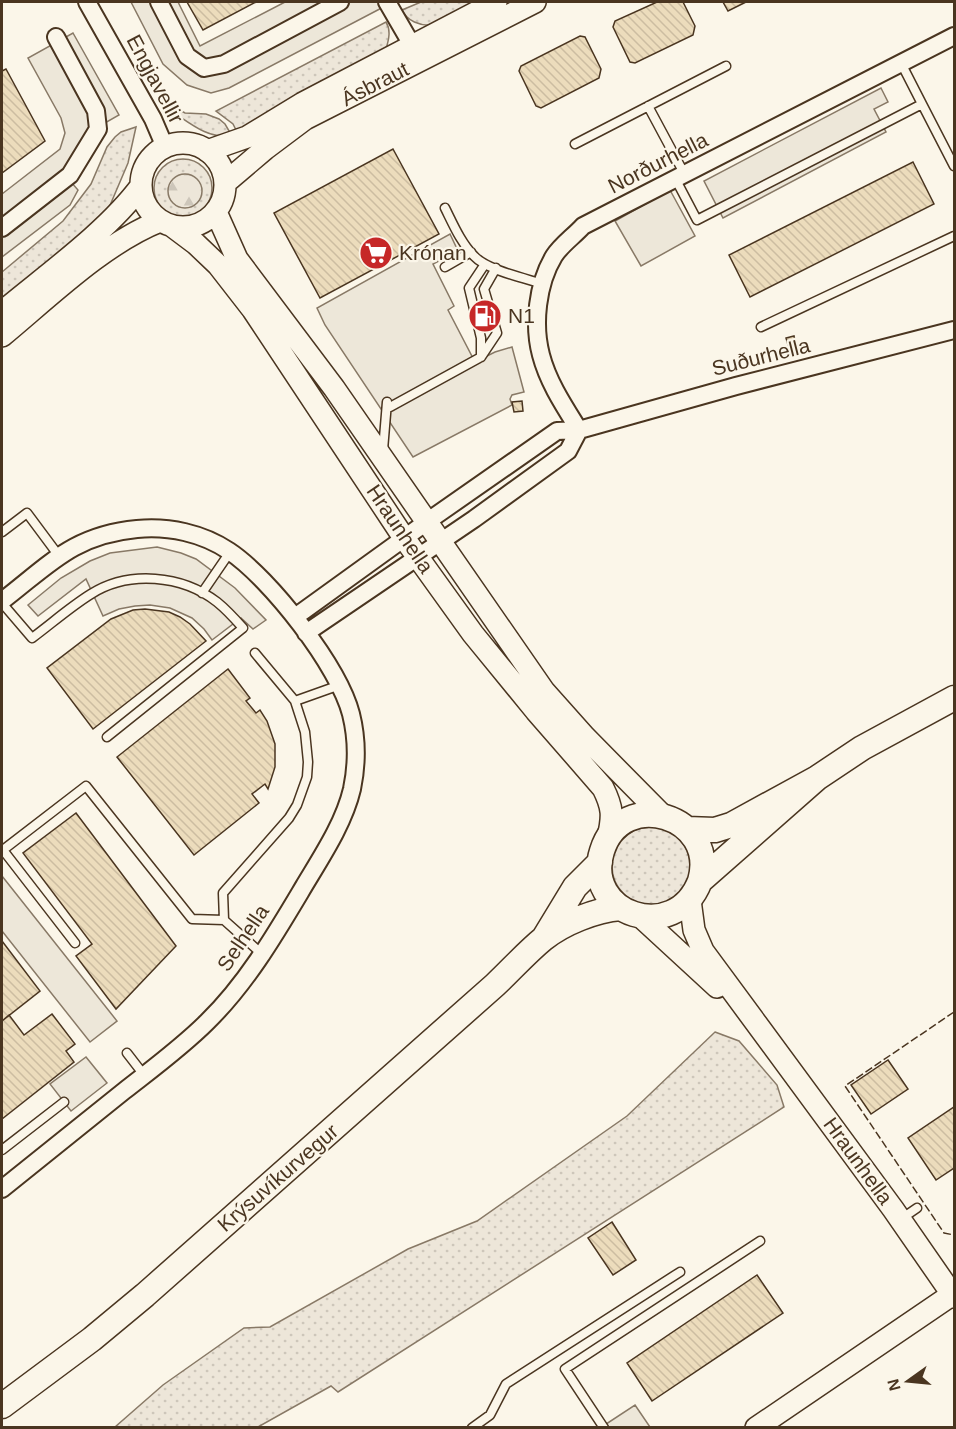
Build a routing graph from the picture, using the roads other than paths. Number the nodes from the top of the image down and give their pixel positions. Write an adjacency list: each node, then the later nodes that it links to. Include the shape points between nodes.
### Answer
1 (87, 2): 15 (street, Engjavellir)
2 (159, 2): 3 (street, via 187,56 204,68 224,64)
3 (339, 2)
4 (387, 2): 9 (street)
5 (496, 2): 9 (street, Ásbraut)
6 (535, 2): 19 (street, Ásbraut, via 305,119)
7 (954, 36): 10 (street, Norðurhella)
8 (56, 37): 24 (street, via 96,111 98,129 69,175)
9 (412, 45): 16 (street, Ásbraut, via 247,137)
10 (901, 63): 12 (lane); 18 (street, Norðurhella)
11 (726, 66): 13 (lane)
12 (922, 104): 17 (lane); 18 (lane, via 697,220)
13 (648, 106): 14 (lane); 18 (lane)
14 (575, 144)
15 (165, 147): 16 (street, via 194,144); 20 (street, via 147,163)
16 (207, 151): 19 (street, via 220,165)
17 (954, 166)
18 (681, 177): 30 (street, Norðurhella, via 584,226 555,256)
19 (225, 183): 22 (street)
20 (141, 186): 23 (street, via 146,206); 31 (street, via 87,242)
21 (445, 208): 26 (lane)
22 (216, 212): 23 (street, via 201,224 182,228); 37 (street, Hraunhella, via 237,259)
23 (166, 224): 34 (street, via 127,236); 40 (street, Hraunhella, via 219,265)
24 (2, 228)
25 (954, 236): 32 (lane)
26 (471, 252): 27 (lane); 28 (lane)
27 (485, 264): 29 (lane); 35 (lane, via 469,288 481,338)
28 (445, 267)
29 (496, 268): 30 (lane); 35 (lane, via 484,289 496,333)
30 (543, 284): 36 (street, Norðurhella, via 537,314 541,355 557,395)
31 (2, 312)
32 (761, 327)
33 (954, 330): 36 (street, Suðurhella)
34 (2, 336)
35 (481, 357): 37 (lane, via 389,405)
36 (579, 430): 38 (street, Suðurhella, via 557,431); 41 (street, via 568,451)
37 (382, 456): 38 (street, Hraunhella)
38 (428, 521): 40 (street); 41 (street, Hraunhella)
39 (2, 532): 43 (lane, via 27,513)
40 (404, 538): 44 (street, Hraunhella); 47 (street)
41 (442, 541): 44 (street); 55 (street, Hraunhella, via 544,691)
42 (230, 552): 43 (street, Selhella, via 190,532 138,528 95,537); 45 (lane); 47 (street, Selhella, via 252,569)
43 (58, 556): 46 (street, Selhella)
44 (418, 557): 48 (street); 57 (street, Hraunhella, via 487,651 603,788 613,813)
45 (202, 592): 46 (lane, via 171,581 122,581 91,593 32,638); 53 (lane, via 243,628)
46 (2, 602)
47 (295, 617): 48 (street, Selhella)
48 (306, 633): 50 (street, Selhella)
49 (255, 653): 52 (lane)
50 (340, 686): 52 (lane); 64 (street, Selhella, via 351,714 356,752 351,790 325,850)
51 (954, 698): 54 (main road, via 862,748)
52 (295, 701): 61 (lane, via 307,746 303,792 289,818 223,893)
53 (107, 737)
54 (817, 778): 56 (main road, via 731,825 704,831); 59 (main road)
55 (663, 816): 56 (main road); 57 (main road, via 633,818)
56 (687, 829): 59 (main road, via 701,853 703,867)
57 (608, 838): 58 (main road)
58 (600, 862): 60 (main road, via 604,888); 62 (main road, Krýsuvíkurvegur, via 575,887)
59 (695, 891): 60 (main road, via 668,915 650,918); 65 (street, Hraunhella, via 691,919 697,940)
60 (631, 912): 62 (main road, Krýsuvíkurvegur, via 600,910); 65 (street, Hraunhella)
61 (224, 920): 63 (lane, via 192,919 86,786 3,850); 64 (lane)
62 (544, 938): 74 (main road, Krýsuvíkurvegur, via 145,1295)
63 (75, 943)
64 (262, 954): 67 (street, Selhella, via 208,1022)
65 (761, 1029): 73 (street, Hraunhella, via 909,1214)
66 (127, 1053): 67 (lane)
67 (144, 1075): 70 (street, Selhella)
68 (64, 1102): 69 (lane)
69 (2, 1150)
70 (2, 1189)
71 (760, 1240): 76 (lane, via 565,1370)
72 (680, 1272): 75 (lane, via 506,1384 490,1415)
73 (954, 1295): 77 (street)
74 (2, 1406)
75 (472, 1428)
76 (604, 1428)
77 (756, 1428)

